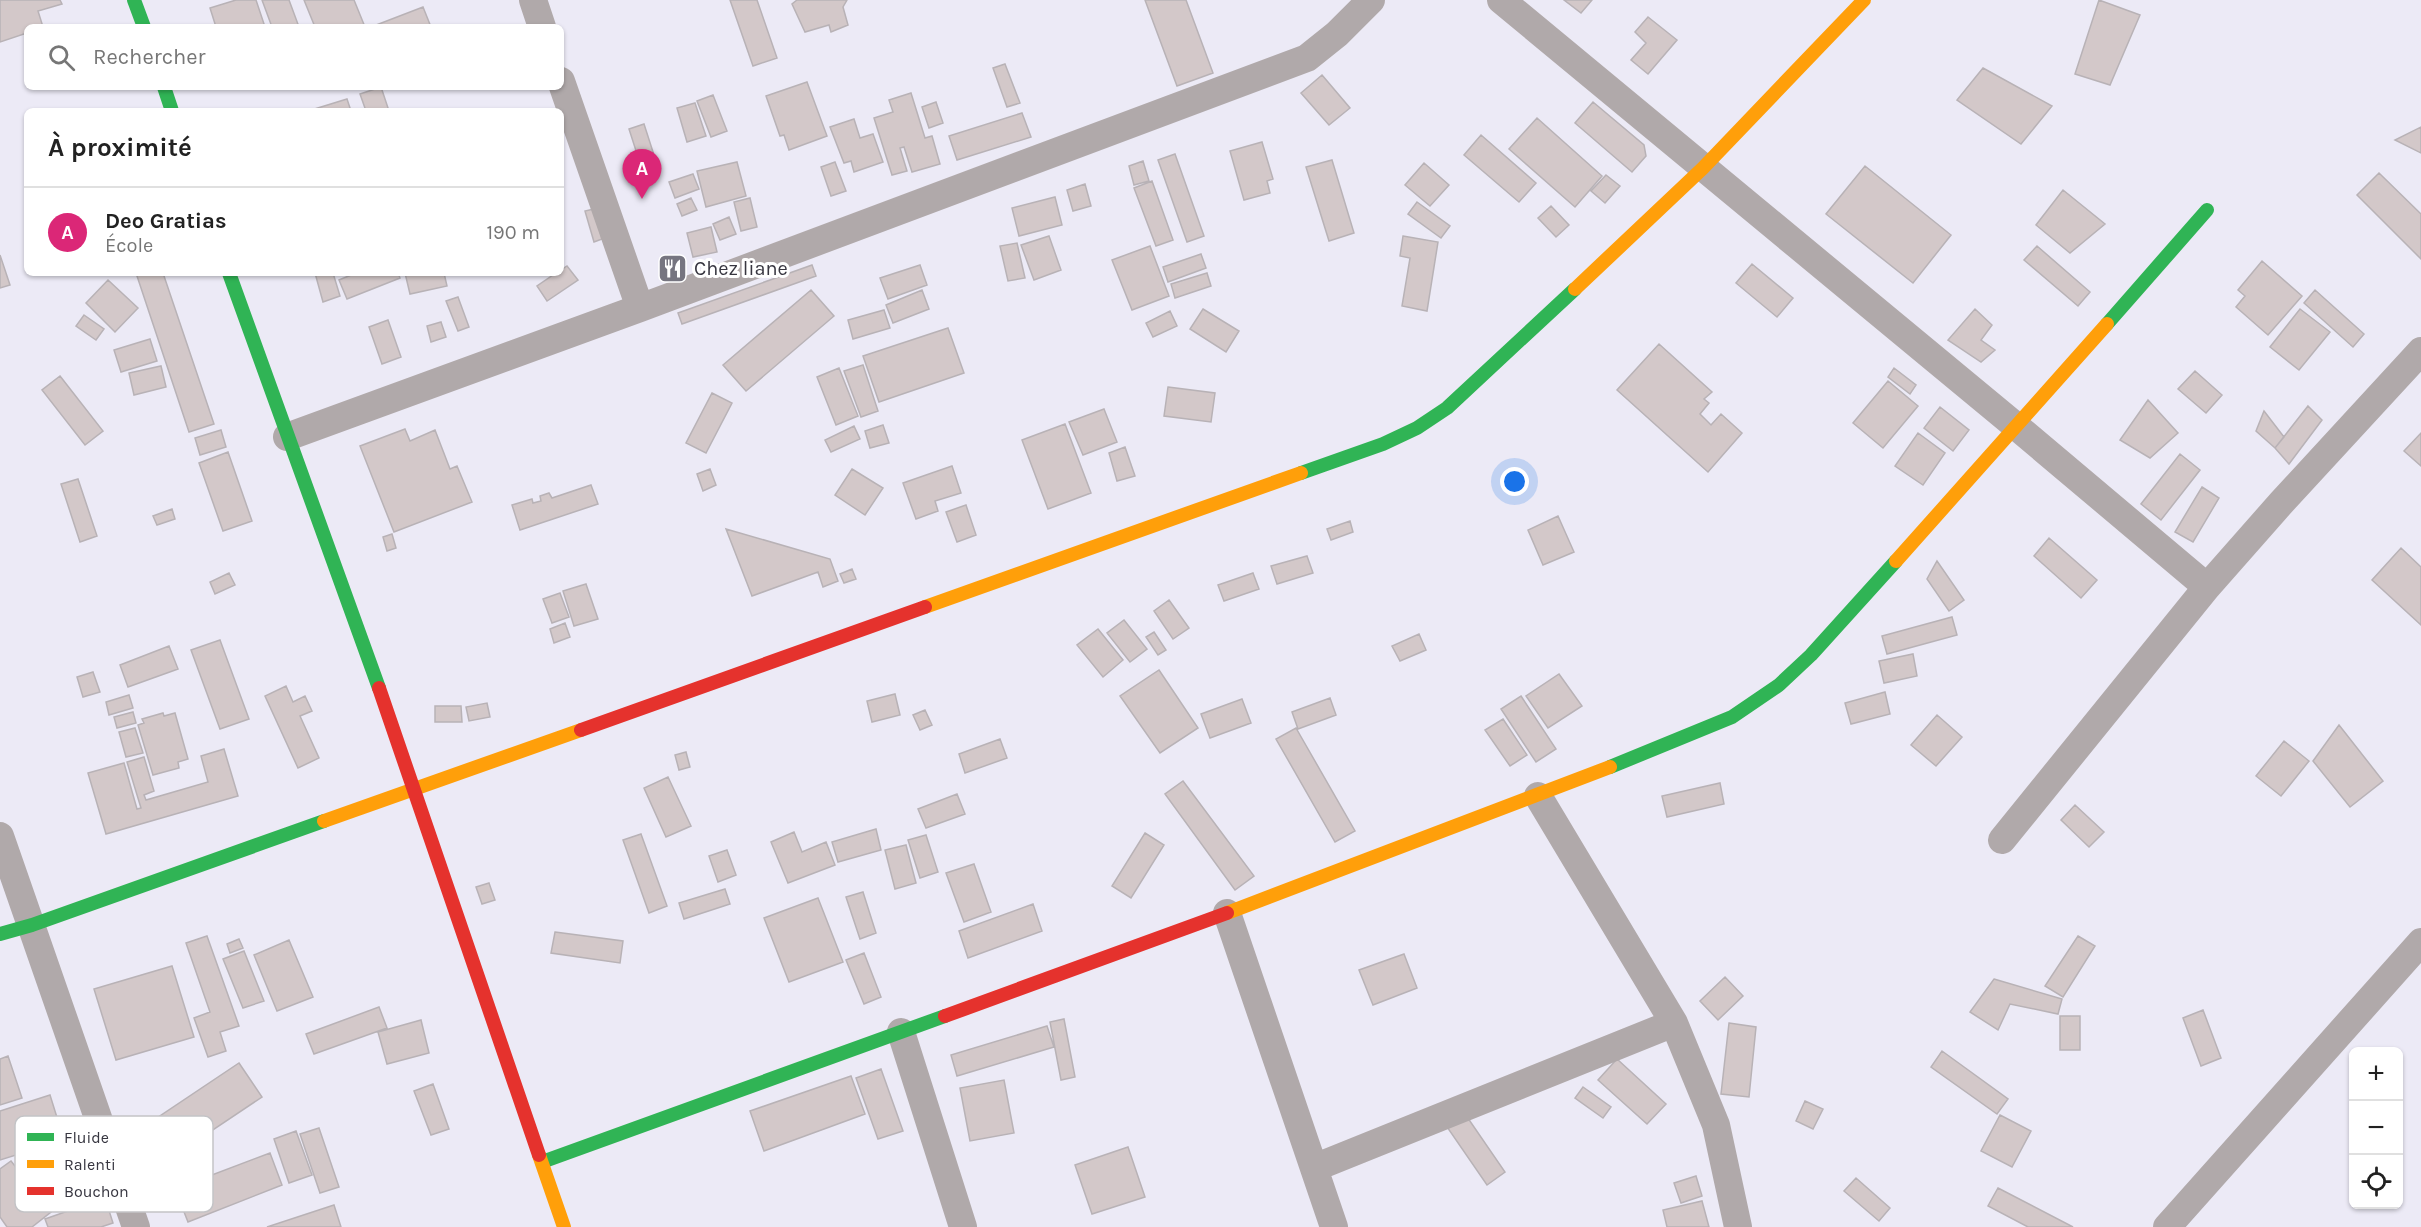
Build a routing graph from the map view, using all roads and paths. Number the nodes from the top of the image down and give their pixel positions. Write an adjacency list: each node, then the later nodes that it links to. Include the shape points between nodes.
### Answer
1 (134, 0): 6 (street)
2 (533, 0): 7 (street)
3 (1371, 0): 14 (street, via 1306,58)
4 (1501, 0): 11 (street)
5 (1864, 0): 11 (street)
6 (143, 24)
7 (541, 24)
8 (165, 90): 10 (street)
9 (564, 90): 14 (street)
10 (171, 108)
11 (1703, 168): 16 (street); 19 (street, via 1447,408 1417,428 1383,444)
12 (2207, 210): 16 (street)
13 (230, 276): 17 (street)
14 (640, 308): 17 (street)
15 (2421, 351): 18 (street)
16 (2018, 427): 18 (street); 20 (street, via 1811,655 1779,685 1732,717)
17 (287, 437): 19 (street)
18 (2207, 587): 22 (street)
19 (415, 789): 24 (street); 30 (street)
20 (1538, 796): 23 (street); 27 (street)
21 (0, 836): 24 (street)
22 (2002, 840)
23 (1227, 913): 28 (street); 31 (street)
24 (32, 925): 25 (street); 29 (street)
25 (0, 934)
26 (2421, 942): 38 (street)
27 (1674, 1023): 31 (street); 37 (street, via 1716,1125)
28 (901, 1032): 30 (street); 35 (street)
29 (98, 1116)
30 (542, 1162): 34 (street)
31 (1314, 1168): 36 (street)
32 (131, 1212): 33 (street)
33 (136, 1227)
34 (564, 1227)
35 (963, 1227)
36 (1334, 1227)
37 (1738, 1227)
38 (2167, 1227)

